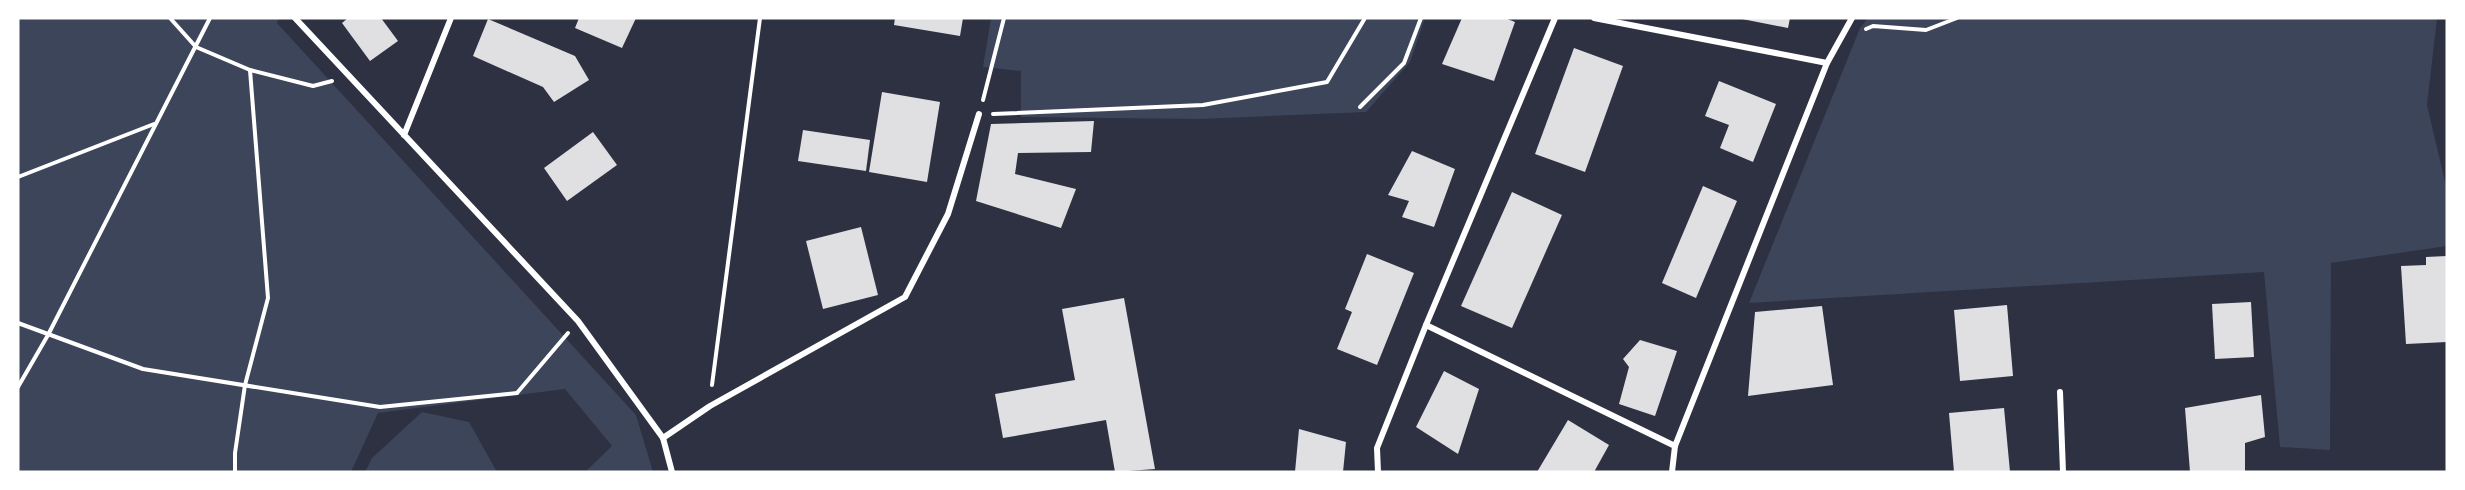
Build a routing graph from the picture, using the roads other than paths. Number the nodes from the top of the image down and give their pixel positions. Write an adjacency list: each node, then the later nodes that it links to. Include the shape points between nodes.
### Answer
1 (295, 18): 8 (street)
2 (451, 18): 8 (street)
3 (1555, 18): 9 (street)
4 (1594, 18): 6 (street)
5 (1852, 18): 6 (street)
6 (1827, 63): 12 (street)
7 (980, 114): 11 (street, via 948,214 905,297 710,406)
8 (404, 135): 11 (street, via 578,321)
9 (1426, 325): 12 (street); 14 (street, via 1377,448)
10 (2060, 392): 16 (street)
11 (663, 438): 13 (street)
12 (1676, 446): 15 (street)
13 (672, 472)
14 (1378, 472)
15 (1672, 472)
16 (2063, 472)

